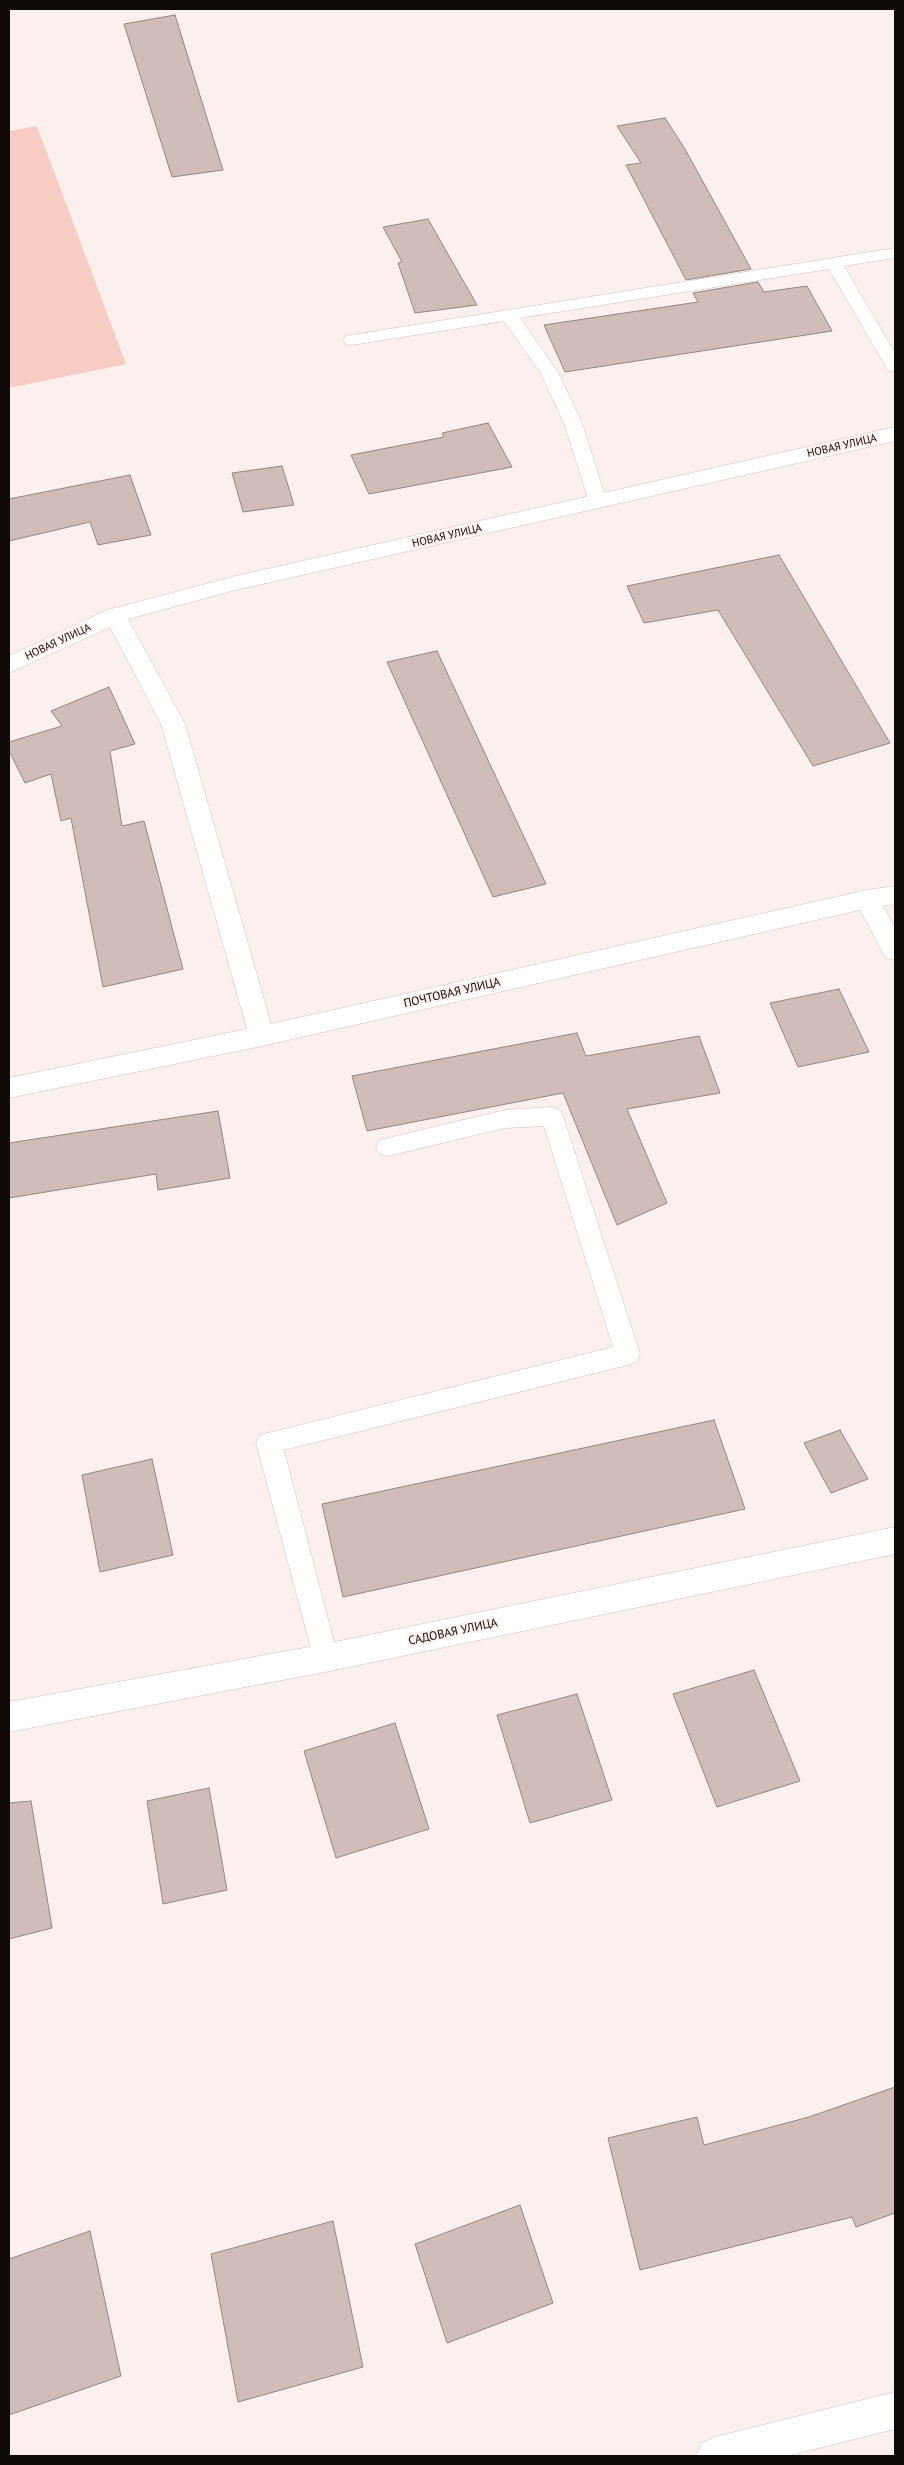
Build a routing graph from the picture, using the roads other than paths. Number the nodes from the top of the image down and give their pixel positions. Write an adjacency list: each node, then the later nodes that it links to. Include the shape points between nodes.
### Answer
1 (895, 253): 2 (lane)
2 (833, 262): 3 (lane); 5 (lane)
3 (509, 315): 4 (lane); 7 (lane, via 549,372 573,422)
4 (352, 340)
5 (895, 367)
6 (895, 434): 7 (street, НОВАЯ УЛИЦА)
7 (598, 502): 8 (street, НОВАЯ УЛИЦА, via 246,581)
8 (115, 615): 9 (street, НОВАЯ УЛИЦА); 13 (street, via 173,724)
9 (9, 665)
10 (895, 895): 11 (street, ПОЧТОВАЯ УЛИЦА)
11 (867, 899): 12 (street); 13 (street, ПОЧТОВАЯ УЛИЦА)
12 (895, 952)
13 (262, 1036): 14 (street, ПОЧТОВАЯ УЛИЦА)
14 (9, 1088)
15 (388, 1146): 17 (lane, via 505,1119 552,1116 628,1354 269,1443)
16 (895, 1540): 17 (street, САДОВАЯ УЛИЦА)
17 (325, 1658): 18 (street, САДОВАЯ УЛИЦА)
18 (9, 1717)
19 (895, 2410): 20 (street)
20 (715, 2456)

